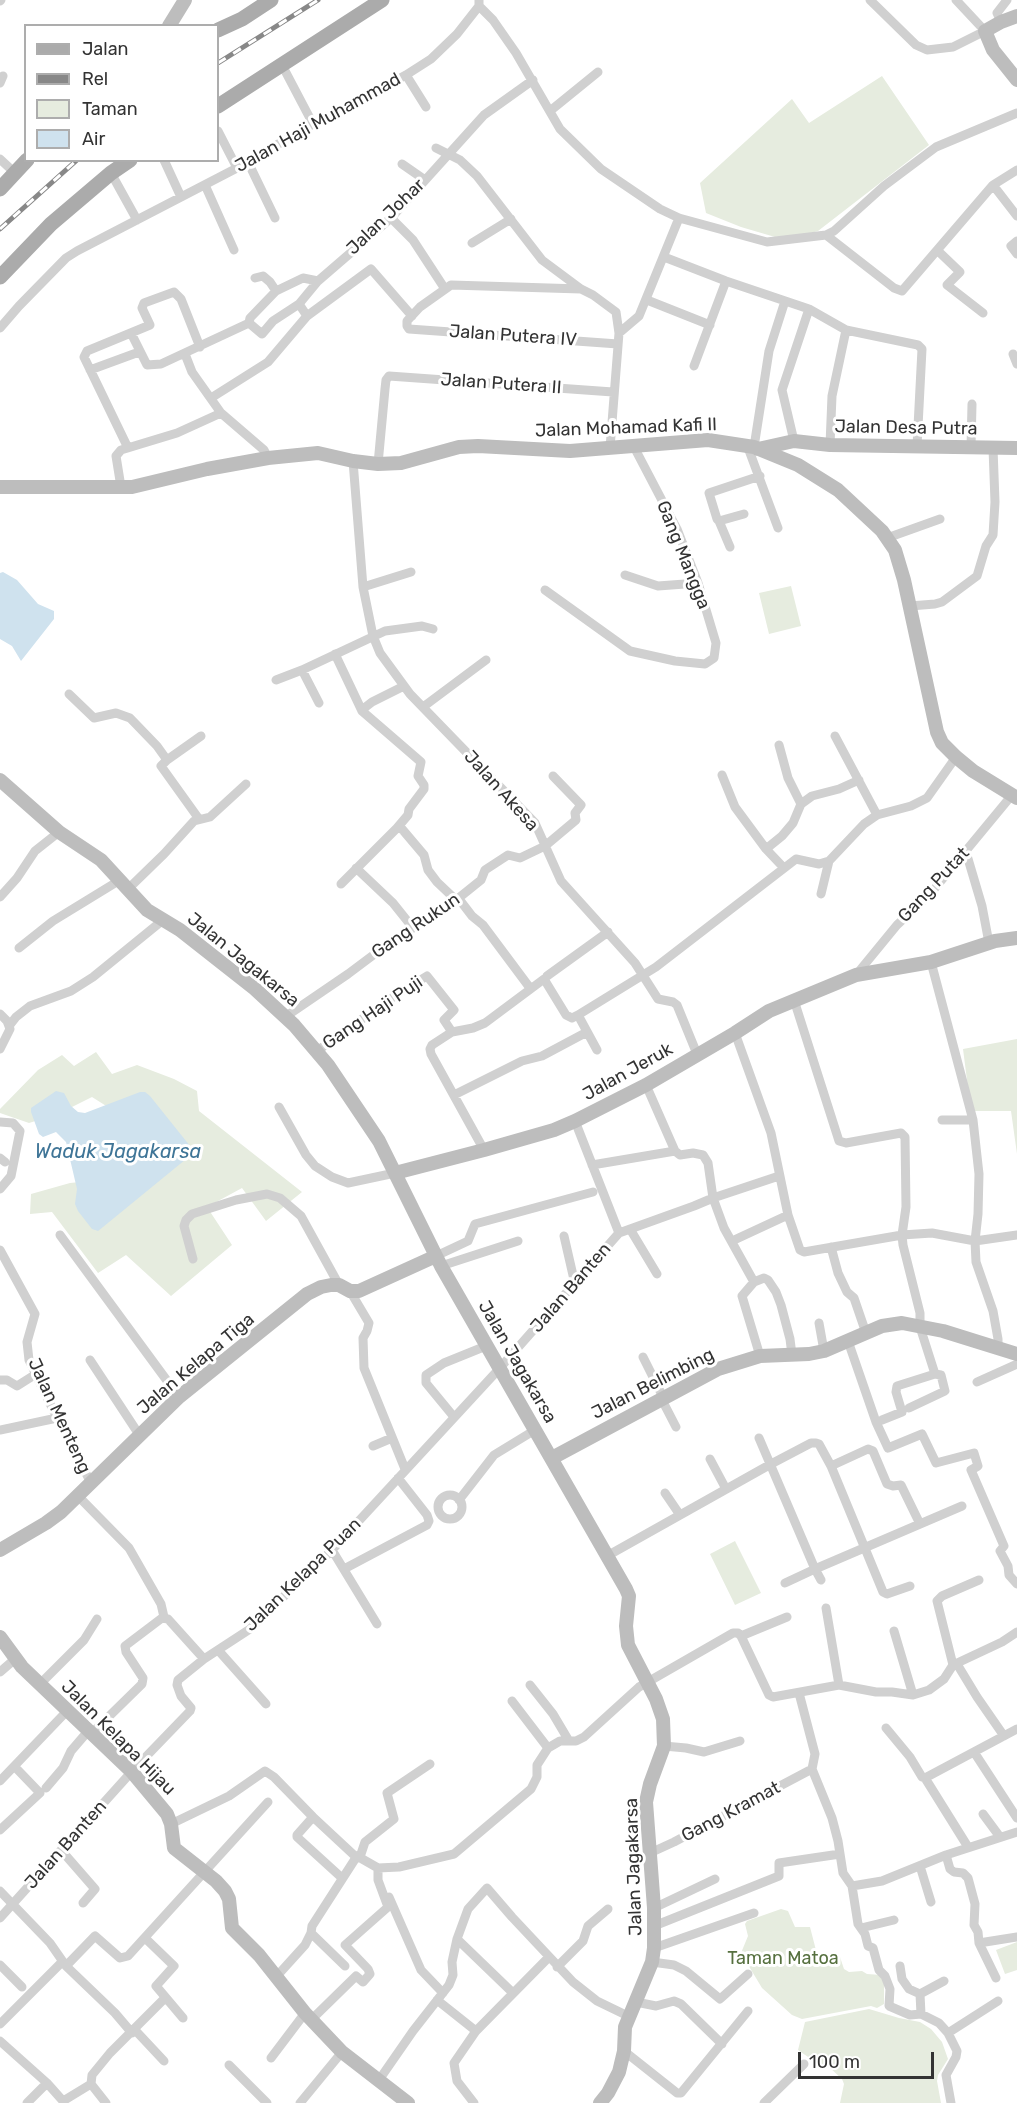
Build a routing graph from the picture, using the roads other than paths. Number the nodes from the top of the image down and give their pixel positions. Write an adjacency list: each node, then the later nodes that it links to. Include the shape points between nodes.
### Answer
1 (186, 0): 10 (main road)
2 (271, 0): 11 (main road)
3 (382, 0): 13 (main road)
4 (956, 0): 12 (street)
5 (1008, 0): 9 (street, via 997,14)
6 (877, 2): 12 (street, via 916,45 927,50 953,47)
7 (479, 3): 15 (street, Jalan Haji Muhammad, via 457,34); 17 (street)
8 (1017, 16): 9 (main road)
9 (1001, 22): 12 (main road)
10 (172, 24)
11 (219, 30)
12 (985, 31): 16 (main road, via 993,50)
13 (282, 65): 18 (main road); 22 (street)
14 (598, 72): 20 (street)
15 (406, 75): 19 (street); 22 (street, Jalan Haji Muhammad)
16 (1015, 75)
17 (533, 80): 20 (street); 25 (street, Jalan Johar, via 484,115)
18 (219, 105)
19 (426, 107)
20 (550, 111): 46 (street, via 560,129 601,169)
21 (1017, 113): 47 (street, via 936,147)
22 (313, 124): 30 (street, Jalan Haji Muhammad)
23 (219, 133): 32 (street)
24 (436, 148): 25 (street)
25 (449, 155): 36 (street, Jalan Johar); 44 (street, via 477,176)
26 (0, 159): 34 (street)
27 (25, 162): 34 (main road)
28 (127, 162): 35 (main road)
29 (165, 162): 40 (street)
30 (248, 162): 32 (street, Jalan Haji Muhammad); 42 (street)
31 (402, 164): 36 (street)
32 (237, 168): 37 (street, Jalan Haji Muhammad)
33 (1017, 170): 38 (street)
34 (15, 173): 39 (main road)
35 (111, 173): 45 (street); 54 (main road, via 51,224)
36 (425, 180): 43 (street, Jalan Johar)
37 (205, 185): 40 (street, Jalan Haji Muhammad); 50 (street)
38 (993, 185): 41 (street); 51 (street)
39 (0, 189)
40 (181, 197): 45 (street, Jalan Haji Muhammad)
41 (1017, 216)
42 (275, 218)
43 (391, 218): 56 (street, Jalan Johar); 58 (street, via 413,240)
44 (511, 219): 49 (street); 59 (street, via 542,260)
45 (136, 220): 70 (street, Jalan Haji Muhammad, via 66,258)
46 (677, 222): 47 (street, via 767,242); 53 (street)
47 (826, 235): 51 (street, via 902,291)
48 (1017, 241): 52 (street, via 1011,246)
49 (472, 243)
50 (234, 250)
51 (937, 250): 65 (street, via 960,272 947,285)
52 (1017, 254)
53 (664, 257): 57 (street); 61 (street)
54 (0, 277)
55 (255, 278): 60 (street, via 263,276)
56 (318, 281): 60 (street, via 303,278); 63 (street, Jalan Johar)
57 (726, 281): 62 (street); 69 (street)
58 (445, 289): 59 (street, via 451,285); 67 (street)
59 (581, 290): 73 (street, via 616,312)
60 (276, 291): 68 (street)
61 (647, 300): 69 (street); 73 (street, via 639,316)
62 (785, 301): 64 (street); 90 (street, via 769,351)
63 (299, 304): 66 (street); 68 (street, Jalan Johar, via 273,321 262,334)
64 (809, 309): 71 (street); 86 (street, via 782,390)
65 (983, 314)
66 (306, 316): 67 (street, via 371,269); 83 (street, via 268,362)
67 (412, 316): 74 (street, Jalan Putera IV, via 407,321 409,329)
68 (249, 323): 75 (street)
69 (710, 325): 80 (street)
70 (0, 328)
71 (846, 330): 87 (street, via 832,396); 89 (street, via 922,349)
72 (131, 333): 75 (street, via 150,325 142,308 144,303 174,292 181,299); 76 (street); 81 (street, via 87,351 84,357)
73 (619, 333): 74 (street)
74 (618, 344): 82 (street)
75 (200, 347): 77 (street)
76 (139, 352): 77 (street, via 147,365); 81 (street)
77 (185, 354): 83 (street, via 192,372)
78 (1013, 354): 79 (street)
79 (1017, 364)
80 (694, 366)
81 (90, 370): 92 (street)
82 (613, 392): 93 (street); 98 (street, Jalan Putera II, via 389,376)
83 (211, 398): 85 (street)
84 (972, 404): 91 (street)
85 (221, 413): 92 (street, via 177,433); 96 (street, via 264,450)
86 (797, 441): 87 (main road, Jalan Desa Putra); 90 (main road, Jalan Desa Putra); 99 (main road)
87 (830, 445): 89 (main road, Jalan Desa Putra)
88 (633, 446): 90 (main road, Jalan Mohamad Kafi II, via 708,440); 93 (main road, Jalan Mohamad Kafi II); 111 (street, Gang Mangga, via 676,529)
89 (917, 446): 91 (main road, Jalan Desa Putra)
90 (753, 447): 99 (main road, Jalan Mohamad Kafi II); 100 (street)
91 (971, 447): 94 (main road, Jalan Desa Putra)
92 (128, 448): 102 (street, via 116,456)
93 (610, 448): 98 (main road, Jalan Mohamad Kafi II, via 554,451 459,447 401,463)
94 (993, 448): 95 (main road, Jalan Desa Putra); 114 (street, via 993,534 977,576 942,602)
95 (1017, 448)
96 (268, 458): 97 (main road, Jalan Mohamad Kafi II, via 318,453); 102 (main road, Jalan Mohamad Kafi II)
97 (353, 461): 98 (main road, Jalan Mohamad Kafi II); 112 (street, Jalan Akesa)
98 (378, 464)
99 (794, 464): 107 (main road, Jalan Mohamad Kafi II, via 838,490)
100 (760, 476): 105 (street, via 709,493); 106 (street)
101 (0, 487): 102 (main road, Jalan Mohamad Kafi II)
102 (122, 487)
103 (744, 514): 105 (street)
104 (940, 519): 107 (street)
105 (719, 520): 108 (street)
106 (778, 528)
107 (886, 538): 114 (main road, Jalan Mohamad Kafi II, via 895,550)
108 (730, 547)
109 (411, 572): 112 (street)
110 (625, 575): 111 (street, via 658,586)
111 (698, 583): 113 (street, Gang Mangga, via 716,643 714,658 705,664 630,651)
112 (363, 587): 116 (street, Jalan Akesa)
113 (545, 590)
114 (910, 606): 129 (main road, Jalan Mohamad Kafi II, via 937,732)
115 (433, 629): 116 (street, via 422,626)
116 (373, 636): 117 (street); 121 (street, Jalan Akesa, via 380,653)
117 (335, 654): 119 (street); 125 (street)
118 (486, 660): 124 (street)
119 (302, 670): 120 (street); 123 (street)
120 (276, 680)
121 (404, 686): 124 (street, Jalan Akesa); 125 (street)
122 (69, 694): 130 (street, via 94,718 116,713 130,718)
123 (319, 703)
124 (423, 707): 142 (street, Jalan Akesa, via 535,823)
125 (362, 711): 140 (street, via 421,762 418,776 424,789)
126 (201, 736): 130 (street)
127 (835, 736): 134 (street)
128 (779, 745): 137 (street, via 788,778)
129 (956, 757): 136 (main road, Jalan Mohamad Kafi II); 138 (street, via 927,798)
130 (167, 760): 139 (street, via 161,766)
131 (722, 775): 143 (street, via 735,807)
132 (553, 776): 142 (street, via 581,805 575,813 576,820)
133 (0, 780): 141 (main road, Jalan Jagakarsa)
134 (859, 780): 137 (street, via 818,793); 138 (street)
135 (246, 784): 139 (street, via 210,817)
136 (1014, 796): 144 (street, Gang Putat)
137 (801, 804): 143 (street, via 793,823)
138 (877, 815): 145 (street)
139 (199, 819): 148 (street, via 164,854)
140 (397, 828): 146 (street); 152 (street, via 424,855 436,882)
141 (59, 832): 148 (main road, Jalan Jagakarsa, via 101,860); 151 (street, via 35,851)
142 (545, 846): 152 (street, Gang Rukun, via 520,858 508,855 485,870 481,880); 155 (street, Jalan Akesa, via 561,881)
143 (766, 849): 147 (street)
144 (966, 852): 157 (street); 161 (street, Gang Putat)
145 (824, 862): 147 (street, via 796,859); 150 (street)
146 (356, 867): 149 (street); 154 (street)
147 (784, 868): 160 (street)
148 (124, 884): 153 (main road, Jalan Jagakarsa, via 147,910); 158 (street, via 57,918)
149 (341, 884)
150 (821, 894)
151 (0, 897)
152 (458, 899): 154 (street, Gang Rukun); 163 (street, via 483,925)
153 (163, 920): 167 (main road, Jalan Jagakarsa, via 230,969); 168 (street, via 93,976 71,991 30,1006)
154 (413, 928): 167 (street, Gang Rukun)
155 (608, 932): 160 (street, Jalan Akesa); 162 (street)
156 (1017, 938): 157 (main road, Jalan Jeruk)
157 (989, 943): 159 (main road, Jalan Jeruk)
158 (19, 948)
159 (931, 963): 161 (main road, Jalan Jeruk); 180 (street)
160 (644, 975): 166 (street); 175 (street, Jalan Akesa, via 658,999 677,1005)
161 (856, 975): 164 (main road, Jalan Jeruk)
162 (548, 976)
163 (530, 988): 166 (street, via 544,979 566,1015); 169 (street, via 485,1023)
164 (794, 1000): 171 (main road, Jalan Jeruk); 197 (street, via 839,1141 901,1133 905,1137 906,1207)
165 (0, 1014): 168 (street)
166 (578, 1015): 170 (street)
167 (285, 1017): 174 (main road, Jalan Jagakarsa)
168 (9, 1026): 172 (street, via 10,1033)
169 (452, 1032): 174 (street, Gang Haji Puji, via 444,1020 454,1010 429,976 425,976); 177 (street, via 430,1049)
170 (587, 1032): 173 (street); 177 (street)
171 (735, 1033): 175 (main road, Jalan Jeruk); 187 (street, via 771,1133)
172 (0, 1049)
173 (597, 1050)
174 (318, 1051): 186 (main road, Jalan Jagakarsa, via 361,1112)
175 (697, 1054): 176 (main road, Jalan Jeruk)
176 (646, 1085): 181 (main road, Jalan Jeruk); 184 (street)
177 (454, 1095): 183 (street)
178 (279, 1107): 186 (street, Jalan Jeruk, via 306,1155 332,1178 348,1184)
179 (942, 1120): 180 (street)
180 (973, 1120): 198 (street, via 979,1195)
181 (575, 1121): 183 (main road, Jalan Jeruk); 185 (street)
182 (0, 1122): 188 (street, via 13,1123 20,1131 11,1176)
183 (484, 1150): 186 (main road, Jalan Jeruk)
184 (675, 1152): 185 (street); 190 (street, via 703,1155 708,1163)
185 (592, 1165): 193 (street)
186 (394, 1173): 204 (main road, Jalan Jagakarsa)
187 (779, 1176): 190 (street); 191 (street)
188 (0, 1189)
189 (593, 1192): 204 (street, via 475,1224 468,1241)
190 (713, 1197): 192 (street); 200 (street)
191 (788, 1215): 200 (street); 201 (street, via 800,1250)
192 (630, 1229): 193 (street); 205 (street)
193 (619, 1233): 207 (street, Jalan Banten)
194 (60, 1234): 227 (street)
195 (1017, 1235): 198 (street)
196 (564, 1236): 207 (street)
197 (902, 1236): 198 (street, via 932,1233); 201 (street); 210 (street)
198 (975, 1240): 214 (street, via 976,1262 993,1311)
199 (518, 1241): 204 (street)
200 (732, 1241): 206 (street)
201 (831, 1247): 211 (street, via 838,1273 847,1292 855,1298)
202 (0, 1250): 223 (street, Jalan Menteng, via 35,1314 27,1342)
203 (193, 1259): 208 (street, via 184,1226 186,1220 236,1200 267,1194 280,1198 301,1216)
204 (439, 1261): 208 (main road, Jalan Kelapa Tiga, via 366,1288); 213 (main road, Jalan Jagakarsa)
205 (657, 1274)
206 (754, 1282): 217 (street, via 768,1280 776,1292); 218 (street, via 742,1296)
207 (575, 1284): 222 (street, Jalan Banten)
208 (345, 1288): 227 (main road, Jalan Kelapa Tiga, via 321,1287 308,1294); 237 (street, via 369,1323 363,1338 364,1368)
209 (819, 1323): 215 (street)
210 (920, 1327): 211 (main road, Jalan Belimbing, via 893,1324); 214 (main road, Jalan Belimbing); 224 (street)
211 (866, 1333): 212 (main road, Jalan Belimbing)
212 (848, 1341): 215 (main road, Jalan Belimbing); 259 (street, via 888,1448 922,1434 936,1463 974,1454 978,1466 971,1470 1004,1546 1000,1551)
213 (486, 1346): 222 (main road, Jalan Jagakarsa); 230 (street, via 426,1375 426,1383)
214 (998, 1347): 216 (main road, Jalan Belimbing)
215 (824, 1351): 217 (main road, Jalan Belimbing)
216 (1017, 1354)
217 (792, 1355): 218 (main road, Jalan Belimbing)
218 (760, 1356): 228 (main road, Jalan Belimbing, via 718,1369)
219 (643, 1357): 228 (street)
220 (90, 1360): 236 (street)
221 (1017, 1364): 226 (street)
222 (499, 1370): 230 (street, Jalan Kelapa Puan); 235 (main road, Jalan Jagakarsa)
223 (36, 1374): 225 (street, via 20,1385); 231 (street, Jalan Menteng)
224 (935, 1374): 229 (street, via 941,1375 945,1391); 232 (street, via 897,1386 902,1412)
225 (0, 1380)
226 (977, 1382)
227 (179, 1397): 236 (main road, Jalan Kelapa Tiga)
228 (662, 1398): 233 (street); 240 (main road, Jalan Belimbing)
229 (909, 1408)
230 (454, 1417): 244 (street, Jalan Kelapa Puan)
231 (57, 1418): 234 (street); 246 (street, Jalan Menteng)
232 (882, 1420)
233 (676, 1427)
234 (0, 1430)
235 (535, 1430): 240 (main road, Jalan Jagakarsa); 250 (street, via 494,1455)
236 (140, 1436): 246 (main road, Jalan Kelapa Tiga)
237 (392, 1437): 239 (street); 244 (street)
238 (759, 1437): 242 (street)
239 (373, 1446)
240 (552, 1458): 257 (main road, Jalan Jagakarsa)
241 (710, 1459): 247 (street)
242 (771, 1464): 243 (street, via 816,1443); 247 (street); 261 (street)
243 (831, 1466): 253 (street, via 868,1449 873,1451 887,1484 903,1487); 254 (street)
244 (405, 1469): 245 (street, Jalan Kelapa Puan)
245 (398, 1478): 256 (street, Jalan Kelapa Puan); 260 (street, via 427,1515 427,1525)
246 (91, 1483): 249 (main road, Jalan Kelapa Tiga)
247 (726, 1489): 252 (street)
248 (665, 1493): 252 (street)
249 (78, 1496): 255 (main road, Jalan Kelapa Tiga, via 54,1518); 268 (street, via 129,1548 161,1604)
250 (459, 1500)
251 (962, 1506): 253 (street)
252 (680, 1515): 257 (street)
253 (920, 1524): 254 (street)
254 (865, 1548): 261 (street); 266 (street, via 883,1592)
255 (0, 1550)
256 (332, 1550): 260 (street); 276 (street, Jalan Kelapa Puan, via 250,1629)
257 (607, 1556): 281 (main road, Jalan Jagakarsa, via 629,1596 626,1636)
258 (1017, 1560): 259 (street)
259 (1008, 1566): 265 (street, via 1009,1575)
260 (344, 1569): 271 (street)
261 (815, 1569): 262 (street); 264 (street)
262 (821, 1580)
263 (979, 1580): 279 (street, via 937,1601)
264 (785, 1583)
265 (1017, 1584)
266 (910, 1586)
267 (826, 1608): 284 (street)
268 (164, 1617): 278 (street); 292 (street, via 125,1646 143,1678 142,1684)
269 (788, 1617): 274 (street)
270 (97, 1618): 282 (street, via 84,1640)
271 (377, 1624)
272 (894, 1631): 286 (street)
273 (1017, 1632): 279 (street)
274 (741, 1636): 281 (street, via 733,1633); 285 (street, via 769,1695)
275 (0, 1637): 277 (main road, Jalan Kelapa Hijau)
276 (218, 1650): 278 (street, Jalan Kelapa Puan); 288 (street)
277 (15, 1659): 280 (street); 282 (main road, Jalan Kelapa Hijau)
278 (204, 1659): 302 (street, Jalan Kelapa Puan, via 177,1683 190,1711)
279 (955, 1664): 286 (street, via 944,1679); 293 (street)
280 (0, 1672)
281 (647, 1682): 294 (street, via 584,1737); 296 (main road, Jalan Jagakarsa, via 661,1709)
282 (40, 1684): 289 (main road, Jalan Kelapa Hijau)
283 (530, 1685): 294 (street)
284 (839, 1685): 285 (street); 286 (street)
285 (799, 1693): 301 (street, via 815,1754)
286 (913, 1695)
287 (512, 1701): 297 (street)
288 (266, 1704)
289 (67, 1711): 292 (main road, Jalan Kelapa Hijau); 300 (street)
290 (886, 1728): 303 (street)
291 (1017, 1729): 293 (street)
292 (90, 1732): 302 (main road, Jalan Kelapa Hijau); 305 (street, via 71,1751)
293 (1004, 1736): 298 (street)
294 (569, 1741): 297 (street)
295 (740, 1741): 296 (street, via 704,1752)
296 (664, 1746): 316 (main road, Jalan Jagakarsa, via 646,1802)
297 (548, 1748): 321 (street, via 537,1765 531,1789 454,1854 419,1864)
298 (974, 1752): 303 (street); 309 (street)
299 (430, 1764): 319 (street, via 387,1793 394,1819 365,1842)
300 (15, 1767): 304 (street); 311 (street, via 40,1793)
301 (812, 1769): 316 (street, Gang Kramat); 317 (street, via 832,1818)
302 (132, 1772): 310 (main road, Jalan Kelapa Hijau); 315 (street, Jalan Banten)
303 (926, 1778): 314 (street)
304 (0, 1781)
305 (46, 1788)
306 (268, 1802): 322 (street)
307 (983, 1814): 313 (street)
308 (313, 1817): 310 (street, via 265,1771 229,1796); 319 (street); 323 (street, via 297,1836)
309 (1017, 1818)
310 (171, 1824): 322 (main road, Jalan Kelapa Hijau, via 174,1848)
311 (0, 1830)
312 (1016, 1835): 313 (street)
313 (1000, 1837): 314 (street)
314 (968, 1847): 318 (street)
315 (61, 1850): 328 (street, Jalan Banten); 329 (street, via 95,1889)
316 (650, 1853): 330 (main road, Jalan Jagakarsa)
317 (840, 1854): 325 (street, via 843,1873); 335 (street, via 779,1863 779,1876)
318 (946, 1855): 320 (street); 341 (street, via 950,1869 968,1878)
319 (358, 1857): 321 (street); 323 (street)
320 (920, 1866): 325 (street, via 882,1881); 327 (street)
321 (378, 1868): 356 (street, via 421,1970); 363 (street, via 388,1907 345,1945 370,1974 363,1982 356,1976)
322 (204, 1873): 339 (street); 350 (main road, Jalan Kelapa Hijau, via 227,1896 232,1928)
323 (342, 1878): 337 (street)
324 (715, 1879): 330 (street)
325 (852, 1886): 336 (street)
326 (0, 1891): 328 (street)
327 (931, 1902)
328 (13, 1903): 333 (street, Jalan Banten); 344 (street)
329 (82, 1903)
330 (654, 1908): 335 (main road, Jalan Jagakarsa)
331 (608, 1909): 348 (street, via 588,1926 583,1941)
332 (754, 1912): 342 (street)
333 (0, 1918)
334 (894, 1920): 336 (street)
335 (654, 1926): 342 (main road, Jalan Jagakarsa)
336 (861, 1928): 361 (street, via 890,1989 890,2006 910,2015)
337 (311, 1933): 346 (street); 350 (street)
338 (1017, 1937): 341 (street)
339 (145, 1938): 344 (street, via 120,1958 95,1936); 357 (street, via 174,1966 156,1986)
340 (457, 1939): 343 (street, via 471,1904 487,1888); 354 (street); 356 (street, via 453,1975)
341 (979, 1943): 351 (street)
342 (653, 1955): 349 (street, via 686,1971 720,1999); 359 (main road, Jalan Jagakarsa)
343 (549, 1957): 348 (street); 354 (street)
344 (64, 1964): 365 (street); 366 (street)
345 (0, 1965): 353 (street)
346 (345, 1966)
347 (900, 1966): 355 (street, via 909,1989)
348 (557, 1967): 362 (street, via 585,1992)
349 (748, 1974)
350 (276, 1977): 363 (main road, Jalan Kelapa Hijau)
351 (996, 1978)
352 (944, 1982): 355 (street)
353 (22, 1987)
354 (513, 1992): 367 (street)
355 (920, 1994): 361 (street)
356 (440, 1996): 367 (street); 377 (street)
357 (165, 1998): 364 (street); 366 (street)
358 (998, 2001): 368 (street)
359 (636, 2002): 362 (main road, Jalan Jagakarsa); 370 (street, via 656,2006 674,2001 681,2004)
360 (748, 2011): 370 (street)
361 (921, 2014): 368 (street)
362 (628, 2016): 371 (main road, Jalan Jagakarsa)
363 (308, 2017): 372 (main road, Jalan Kelapa Hijau); 373 (street)
364 (183, 2018)
365 (0, 2024)
366 (133, 2031): 374 (street); 379 (street, via 94,2071)
367 (476, 2031): 385 (street, via 453,2066 457,2081)
368 (948, 2033): 388 (street, via 957,2054 946,2075)
369 (0, 2041): 378 (street)
370 (722, 2044): 371 (street, via 681,2093)
371 (624, 2050): 386 (main road, Jalan Jagakarsa, via 615,2082)
372 (342, 2052): 377 (main road, Jalan Kelapa Hijau); 383 (street)
373 (271, 2058)
374 (164, 2061)
375 (804, 2064): 387 (street)
376 (229, 2065): 382 (street)
377 (379, 2080): 384 (main road, Jalan Kelapa Hijau)
378 (47, 2083): 379 (street, via 63,2101); 380 (street)
379 (92, 2084): 381 (street)
380 (27, 2103)
381 (106, 2103)
382 (267, 2103)
383 (300, 2103)
384 (408, 2103)
385 (474, 2103)
386 (600, 2103)
387 (764, 2103)
388 (951, 2103)

